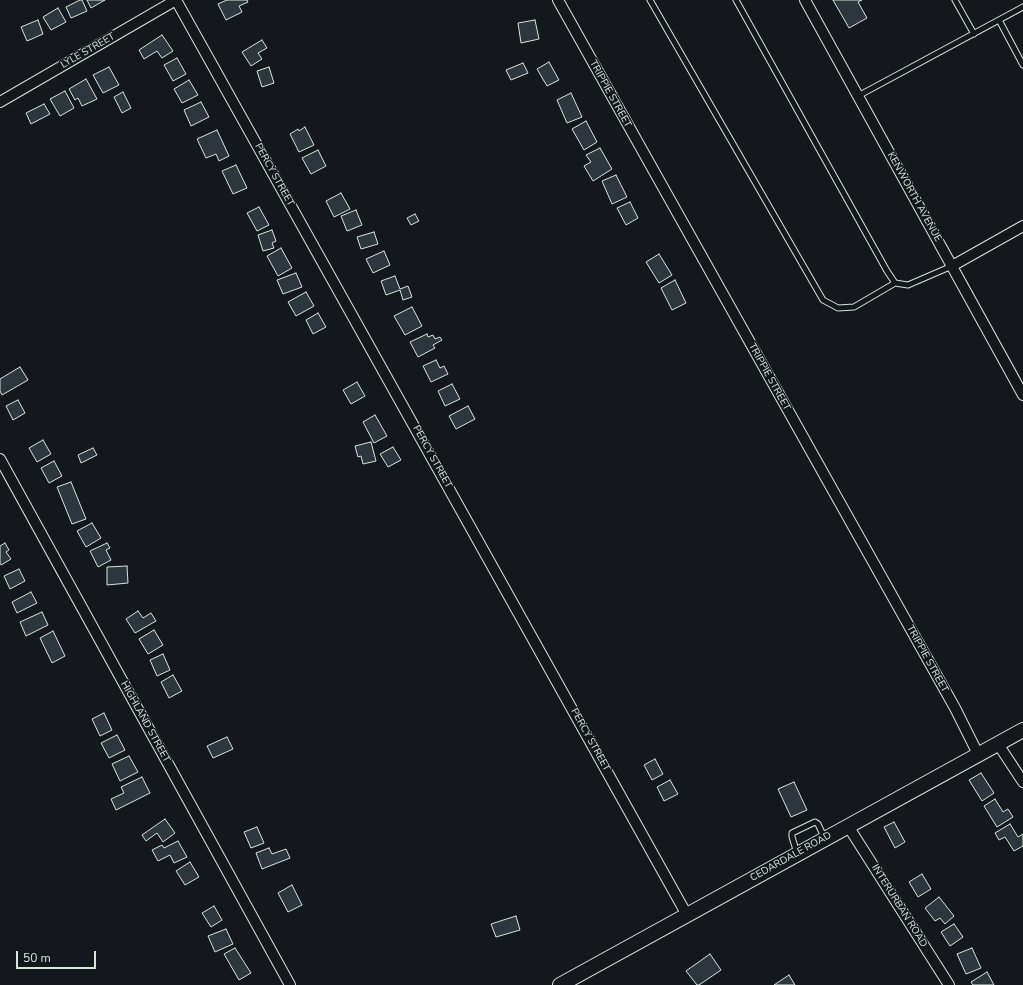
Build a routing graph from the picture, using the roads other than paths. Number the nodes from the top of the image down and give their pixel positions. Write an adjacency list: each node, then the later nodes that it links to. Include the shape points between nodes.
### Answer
1 (176, 0): 12 (street, LYLE STREET); 25 (street, PERCY STREET)
2 (558, 0): 20 (street, TRIPPIE STREET, via 951,701)
3 (650, 0): 15 (lane, via 823,300 838,308 854,307)
4 (736, 0): 15 (lane)
5 (805, 0): 11 (street, KENWORTH AVENUE)
6 (955, 0): 9 (lane)
7 (1023, 8): 8 (lane)
8 (999, 20): 9 (lane); 10 (lane)
9 (974, 34): 11 (lane)
10 (1023, 65)
11 (858, 96): 14 (street, KENWORTH AVENUE)
12 (0, 102)
13 (1023, 226): 14 (street)
14 (952, 266): 15 (lane, via 908,285); 16 (street, KENWORTH AVENUE)
15 (895, 283)
16 (1023, 395)
17 (0, 459): 26 (street, HIGHLAND STREET)
18 (1023, 730): 19 (street, CEDARDALE ROAD)
19 (998, 744): 20 (street, CEDARDALE ROAD); 21 (street)
20 (978, 754): 22 (street, CEDARDALE ROAD)
21 (1023, 782)
22 (848, 826): 23 (street, CEDARDALE ROAD); 28 (street, INTERURBAN ROAD)
23 (825, 839): 24 (street, CEDARDALE ROAD); 24 (lane, via 815,822 792,833)
24 (798, 854): 25 (street, CEDARDALE ROAD)
25 (687, 915): 27 (street, CEDARDALE ROAD)
26 (290, 985)
27 (560, 985)
28 (949, 985)

